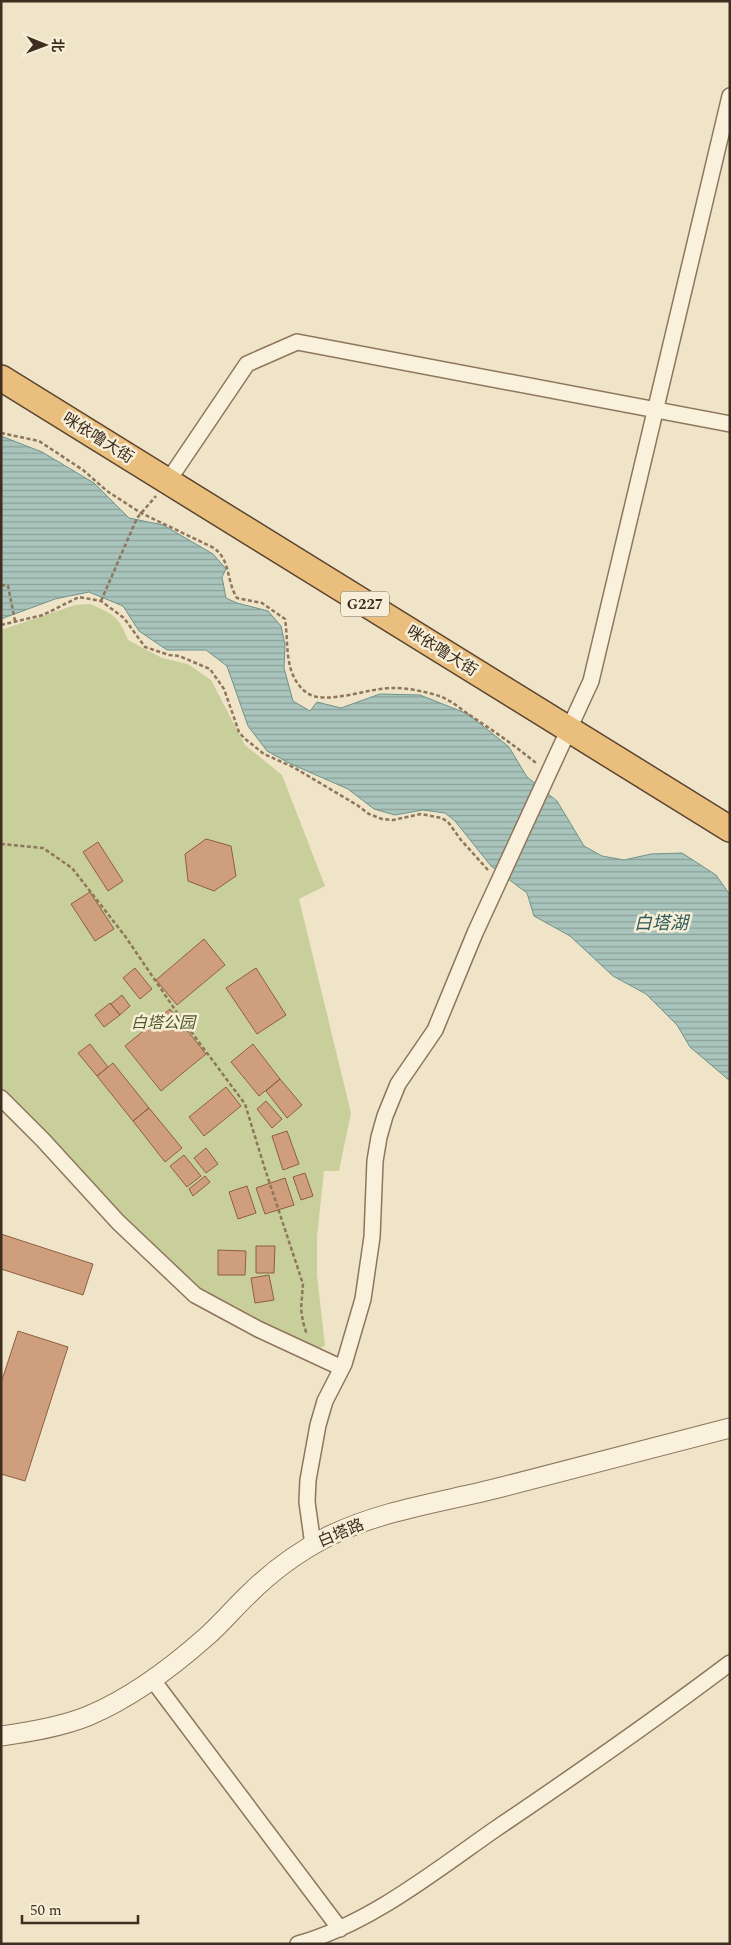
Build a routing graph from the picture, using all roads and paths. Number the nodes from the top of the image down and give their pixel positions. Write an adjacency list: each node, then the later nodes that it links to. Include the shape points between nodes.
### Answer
1 (730, 96): 3 (street)
2 (1, 378): 6 (highway, 咪依噜大街 / G227)
3 (655, 410): 4 (street); 6 (street, via 297,342 247,364); 12 (street, via 590,681)
4 (730, 424)
5 (1, 433): 7 (path, via 39,441)
6 (168, 481): 7 (path); 12 (highway, 咪依噜大街 / G227)
7 (141, 513): 9 (path); 13 (path, via 215,549 225,559 237,598 262,603 283,616 291,673 308,693 332,698 394,688 441,697 503,737)
8 (1, 585): 10 (path, via 8,586)
9 (101, 601): 10 (path, via 79,597 43,614); 16 (path, via 124,618 145,647 210,669 227,694 239,732 264,754 293,767 382,819 421,814 442,818)
10 (15, 621): 11 (path)
11 (1, 625)
12 (569, 730): 13 (street); 14 (highway, 咪依噜大街 / G227)
13 (549, 774): 16 (street)
14 (730, 829)
15 (1, 844): 18 (path, via 43,848 72,868 125,936 245,1104 304,1284 302,1322)
16 (499, 882): 19 (street, via 474,933 435,1030 398,1084 385,1116 376,1161 372,1237 363,1299)
17 (1, 1098): 19 (street, via 118,1222 195,1295)
18 (310, 1340)
19 (342, 1368): 21 (street, via 325,1401 308,1480 307,1502)
20 (730, 1428): 21 (street, 白塔路, via 392,1514 347,1528)
21 (313, 1544): 23 (street, 白塔路, via 268,1576 207,1637)
22 (730, 1663): 25 (street, via 435,1872)
23 (152, 1678): 24 (street, 白塔路, via 87,1716); 25 (street)
24 (1, 1736)
25 (340, 1929): 26 (street)
26 (298, 1944)

